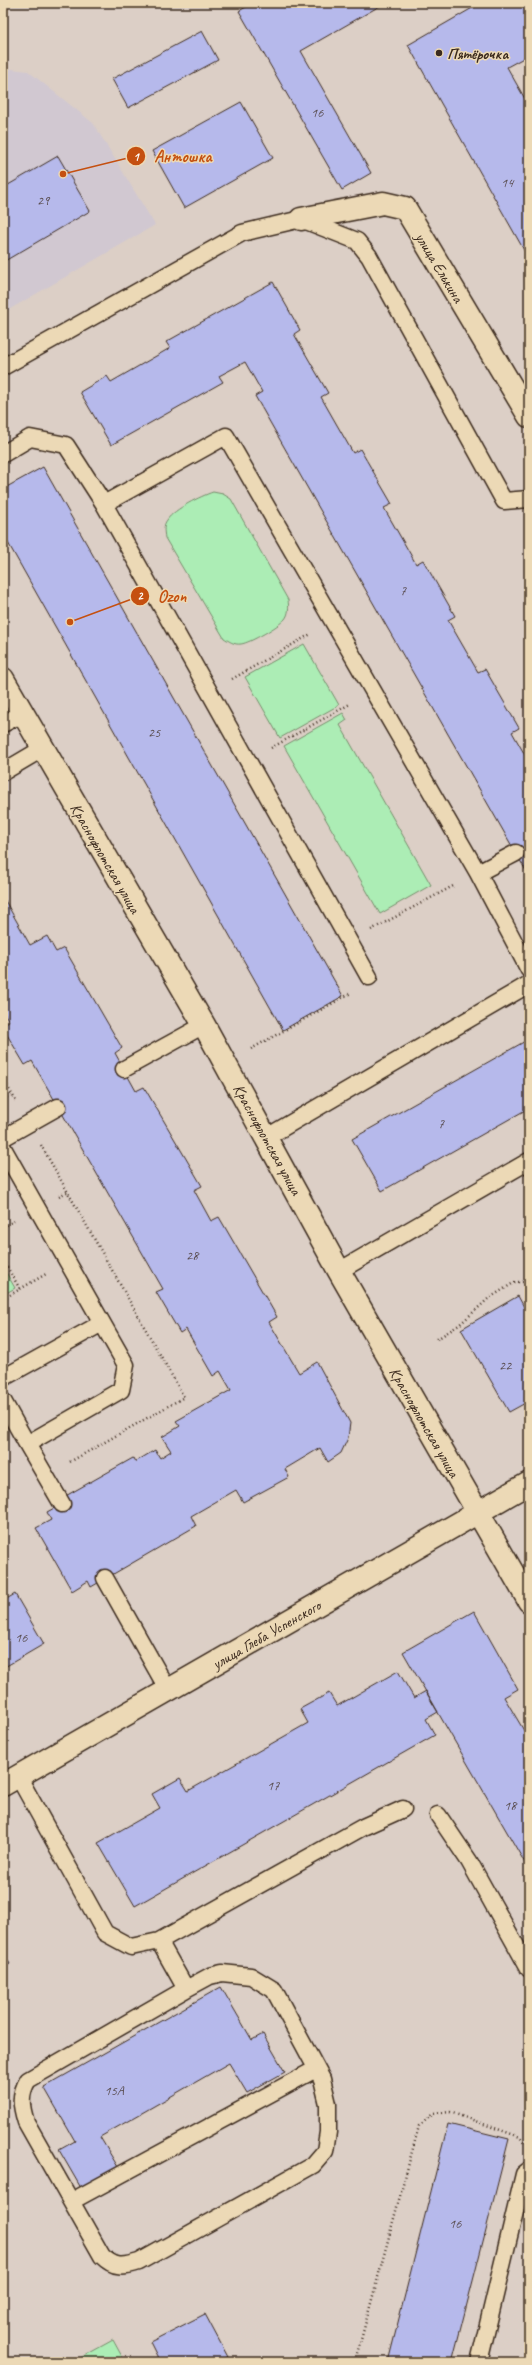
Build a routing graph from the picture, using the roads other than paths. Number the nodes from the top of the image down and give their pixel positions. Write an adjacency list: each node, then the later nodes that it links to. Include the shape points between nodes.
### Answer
1 (301, 219): 2 (lane, via 242,233); 3 (street, улица Елькина, via 383,203 405,208); 5 (lane, via 357,241 369,256 504,501)
2 (3, 367)
3 (529, 416)
4 (3, 454): 6 (lane, via 30,438 66,445)
5 (529, 499)
6 (104, 504): 13 (lane, via 226,436); 15 (lane)
7 (3, 680): 8 (street, Краснофлотская улица)
8 (22, 714): 9 (lane); 10 (street, Краснофлотская улица)
9 (3, 724)
10 (42, 750): 11 (lane); 17 (street, Краснофлотская улица)
11 (3, 772)
12 (516, 853): 13 (lane)
13 (478, 873): 14 (lane)
14 (529, 970)
15 (369, 977)
16 (529, 984): 20 (lane)
17 (204, 1025): 18 (lane); 20 (street, Краснофлотская улица)
18 (124, 1069)
19 (58, 1107): 21 (lane)
20 (267, 1137): 24 (street, Краснофлотская улица)
21 (3, 1138)
22 (3, 1148): 25 (lane)
23 (529, 1162): 24 (lane)
24 (339, 1271): 31 (street, Краснофлотская улица)
25 (102, 1323): 26 (lane); 28 (lane, via 126,1365 121,1390)
26 (3, 1378)
27 (3, 1401): 28 (lane)
28 (27, 1444): 30 (lane)
29 (529, 1483): 31 (street, улица Глеба Успенского)
30 (62, 1504)
31 (477, 1514): 33 (street, Краснофлотская улица); 34 (street, улица Глеба Успенского)
32 (105, 1578): 34 (lane)
33 (529, 1601)
34 (168, 1690): 35 (street, улица Глеба Успенского)
35 (11, 1780): 38 (lane, via 105,1933 131,1947)
36 (403, 1809): 38 (lane, via 363,1827)
37 (438, 1816): 39 (lane, via 469,1861)
38 (159, 1941): 40 (lane)
39 (529, 1969)
40 (186, 1989): 41 (lane, via 210,1976 222,1973 251,1976 274,1990); 43 (lane, via 28,2080 22,2091 21,2105 26,2122)
41 (316, 2069): 43 (lane); 43 (lane, via 322,2080 328,2104 328,2132 325,2151 313,2165 138,2262 124,2267 110,2264 102,2256)
42 (529, 2170): 44 (lane, via 524,2174)
43 (72, 2201)
44 (479, 2362)

